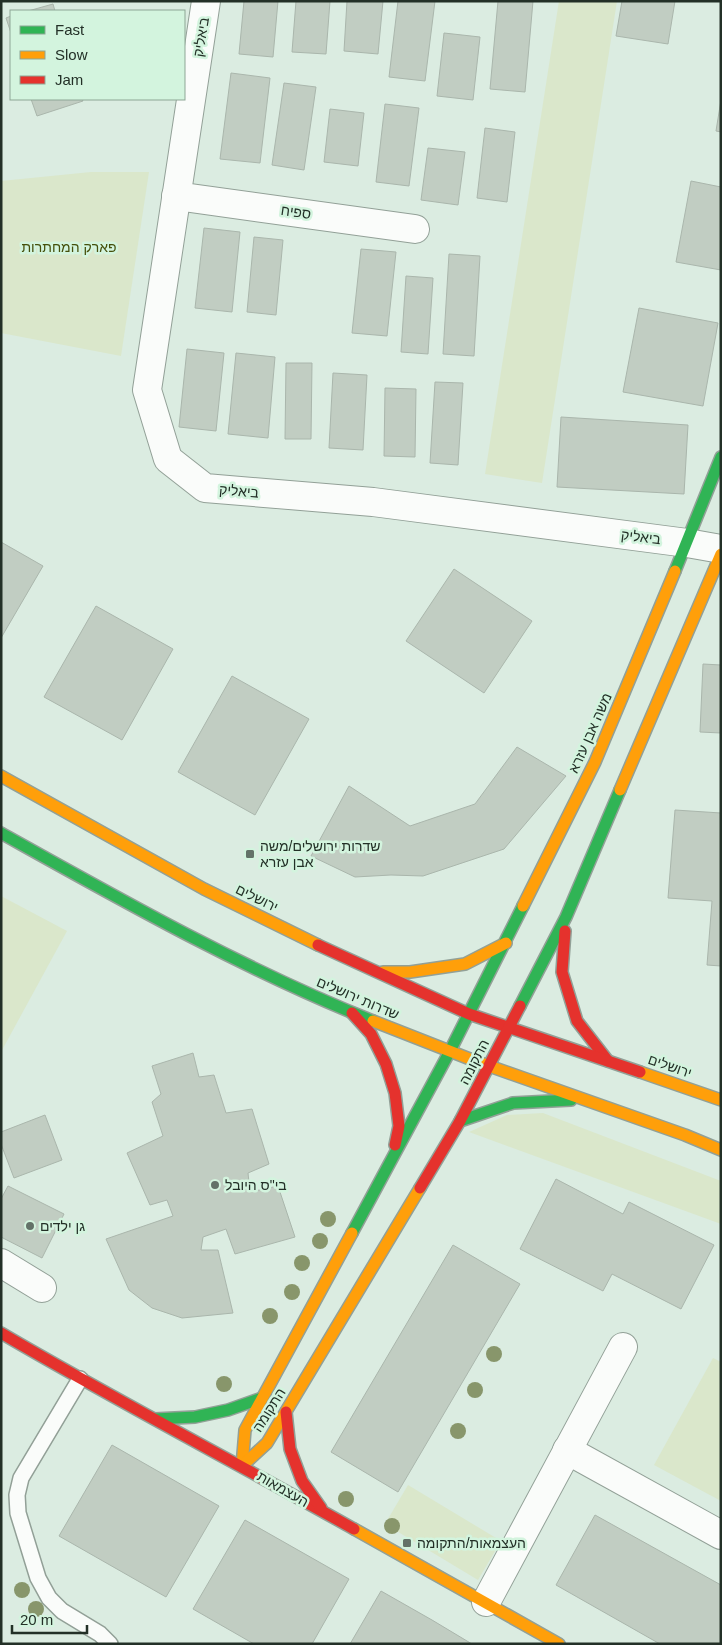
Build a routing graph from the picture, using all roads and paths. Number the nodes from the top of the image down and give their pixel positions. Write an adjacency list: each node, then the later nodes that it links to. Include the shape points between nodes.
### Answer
1 (206, 1): 2 (street, ביאליק)
2 (176, 196): 3 (street, ספיח); 5 (street, ביאליק, via 147,390 168,459 206,488 374,502)
3 (415, 229)
4 (721, 457): 5 (street, משה אבן עזרא)
5 (687, 543): 6 (street, ביאליק); 11 (street, משה אבן עזרא, via 595,762)
6 (721, 549)
7 (721, 554): 10 (street)
8 (1, 776): 12 (street, ירושלים, via 204,888)
9 (1, 833): 13 (street, שדרות ירושלים, via 268,976)
10 (566, 917): 15 (street); 17 (street, via 562,972 568,993 577,1021)
11 (506, 943): 12 (street, via 466,964 410,972); 14 (street, משה אבן עזרא)
12 (375, 972): 14 (street, ירושלים)
13 (352, 1012): 16 (street, שדרות ירושלים); 23 (street, via 371,1034 386,1064 395,1093 399,1126)
14 (469, 1014): 15 (street, ירושלים); 16 (street, התקומה)
15 (509, 1028): 17 (street); 18 (street, התקומה)
16 (450, 1052): 18 (street, שדרות ירושלים); 23 (street, התקומה)
17 (608, 1061): 20 (street, ירושלים)
18 (489, 1066): 19 (street, שדרות ירושלים); 21 (street, התקומה)
19 (583, 1100): 21 (street, via 513,1104); 22 (street, שדרות ירושלים)
20 (721, 1100)
21 (460, 1121): 30 (street, התקומה)
22 (721, 1150)
23 (393, 1156): 29 (street, התקומה)
24 (1, 1263): 25 (street)
25 (42, 1288)
26 (1, 1333): 28 (street, העצמאות)
27 (623, 1347): 32 (street)
28 (80, 1379): 31 (street, העצמאות); 37 (lane, via 21,1478 17,1495 18,1513 38,1578 49,1598 62,1611 100,1634)
29 (262, 1398): 31 (street, via 228,1410); 33 (street, התקומה, via 244,1430)
30 (286, 1412): 33 (street, התקומה, via 267,1443); 34 (street, via 290,1449 302,1481)
31 (155, 1420): 33 (street, העצמאות)
32 (567, 1450): 35 (street); 36 (street)
33 (242, 1466): 34 (street, העצמאות)
34 (325, 1513): 36 (street, העצמאות)
35 (721, 1535)
36 (486, 1602): 38 (street, העצמאות)
37 (110, 1644)
38 (560, 1644)

